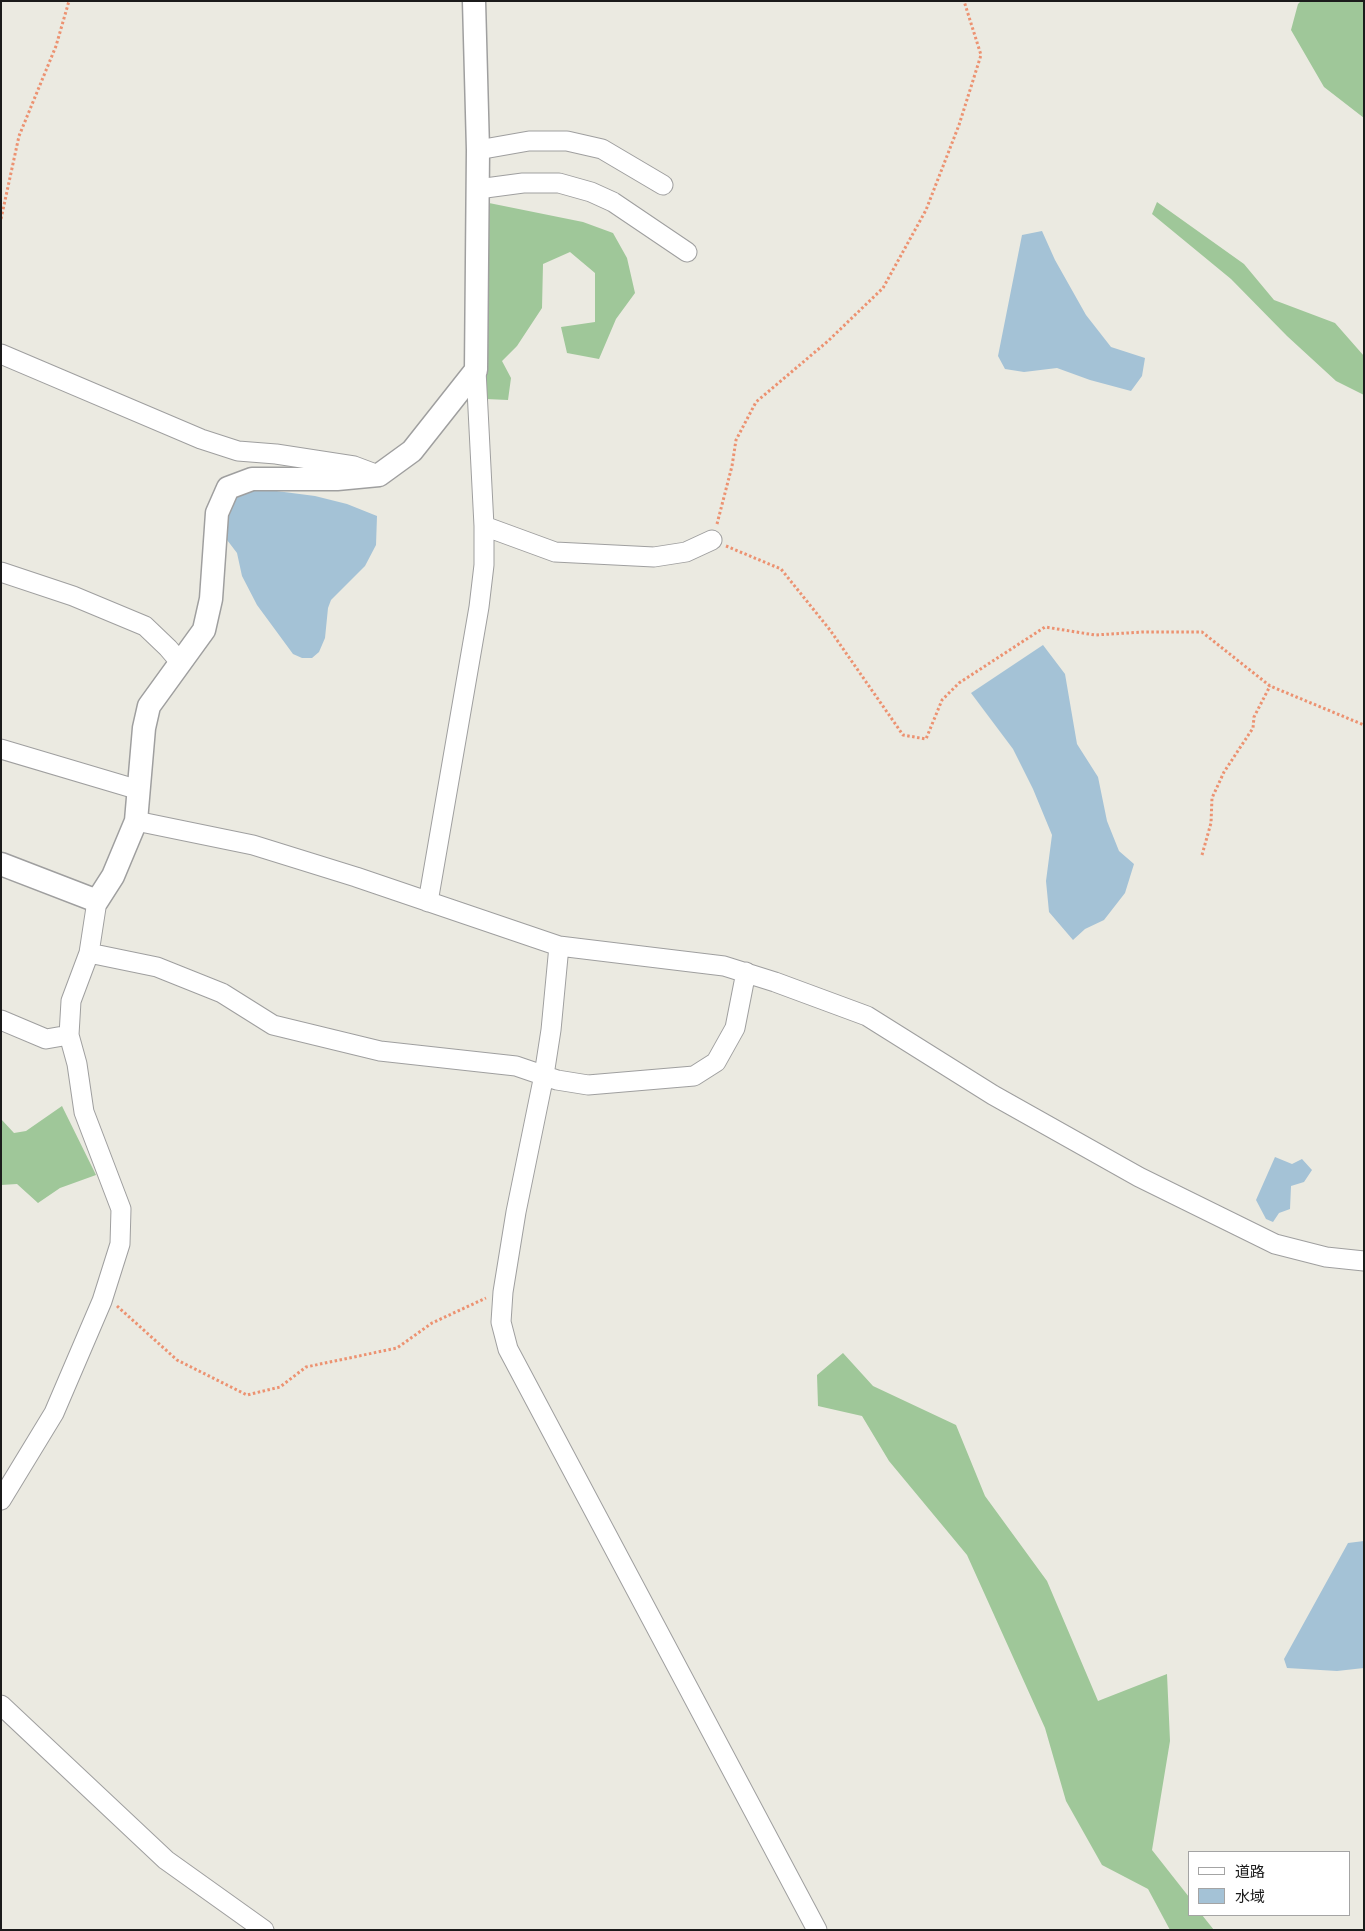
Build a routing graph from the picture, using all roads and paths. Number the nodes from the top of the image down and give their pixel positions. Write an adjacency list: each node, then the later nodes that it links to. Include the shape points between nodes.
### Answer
1 (69, 1): 7 (path, via 56,46 19,136)
2 (474, 1): 4 (street)
3 (964, 1): 13 (path, via 981,55 959,125 926,210 883,288 828,341 756,402 736,440)
4 (478, 150): 5 (street, via 529,141 568,142 602,149); 6 (street)
5 (663, 185)
6 (478, 189): 8 (street, via 559,183 591,192 613,202); 10 (street)
7 (1, 219)
8 (687, 252)
9 (1, 354): 11 (street, via 238,451 354,466)
10 (476, 370): 11 (street, via 412,451); 12 (street)
11 (379, 475): 15 (street, via 337,479 252,479 228,488 217,513 211,599 204,630)
12 (484, 526): 13 (street, via 555,552 654,557 686,552); 24 (street, via 479,607)
13 (712, 540): 16 (path, via 781,570 830,630 903,735 926,740 942,700 958,683 1045,627 1095,635 1202,632)
14 (1, 572): 15 (street, via 73,596 145,626)
15 (180, 662): 19 (street, via 149,706)
16 (1270, 686): 17 (path); 21 (path, via 1254,717 1253,728 1224,772 1212,798 1211,823)
17 (1364, 725)
18 (1, 749): 19 (street)
19 (139, 790): 20 (street)
20 (136, 820): 23 (street, via 113,876); 24 (street, via 252,845)
21 (1202, 855)
22 (1, 864): 23 (street)
23 (97, 901): 26 (street)
24 (428, 902): 25 (street)
25 (559, 946): 27 (street, via 724,966); 30 (street)
26 (89, 953): 29 (street, via 71,1001); 30 (street, via 157,967 222,994 273,1025 380,1051 516,1066)
27 (746, 972): 30 (street, via 735,1028 716,1062 694,1076 588,1085); 31 (street, via 867,1016 1001,1100 1139,1176 1275,1244 1326,1257)
28 (1, 1020): 29 (street, via 46,1039)
29 (69, 1035): 33 (street, via 84,1112 121,1210 120,1244)
30 (544, 1075): 32 (street)
31 (1364, 1261)
32 (503, 1292): 33 (path, via 432,1323 398,1348 306,1367 280,1387 247,1395 177,1360 117,1307); 37 (street, via 501,1322 508,1349)
33 (102, 1301): 34 (street, via 54,1413)
34 (1, 1500)
35 (1, 1705): 36 (street, via 166,1860)
36 (264, 1930)
37 (818, 1930)

